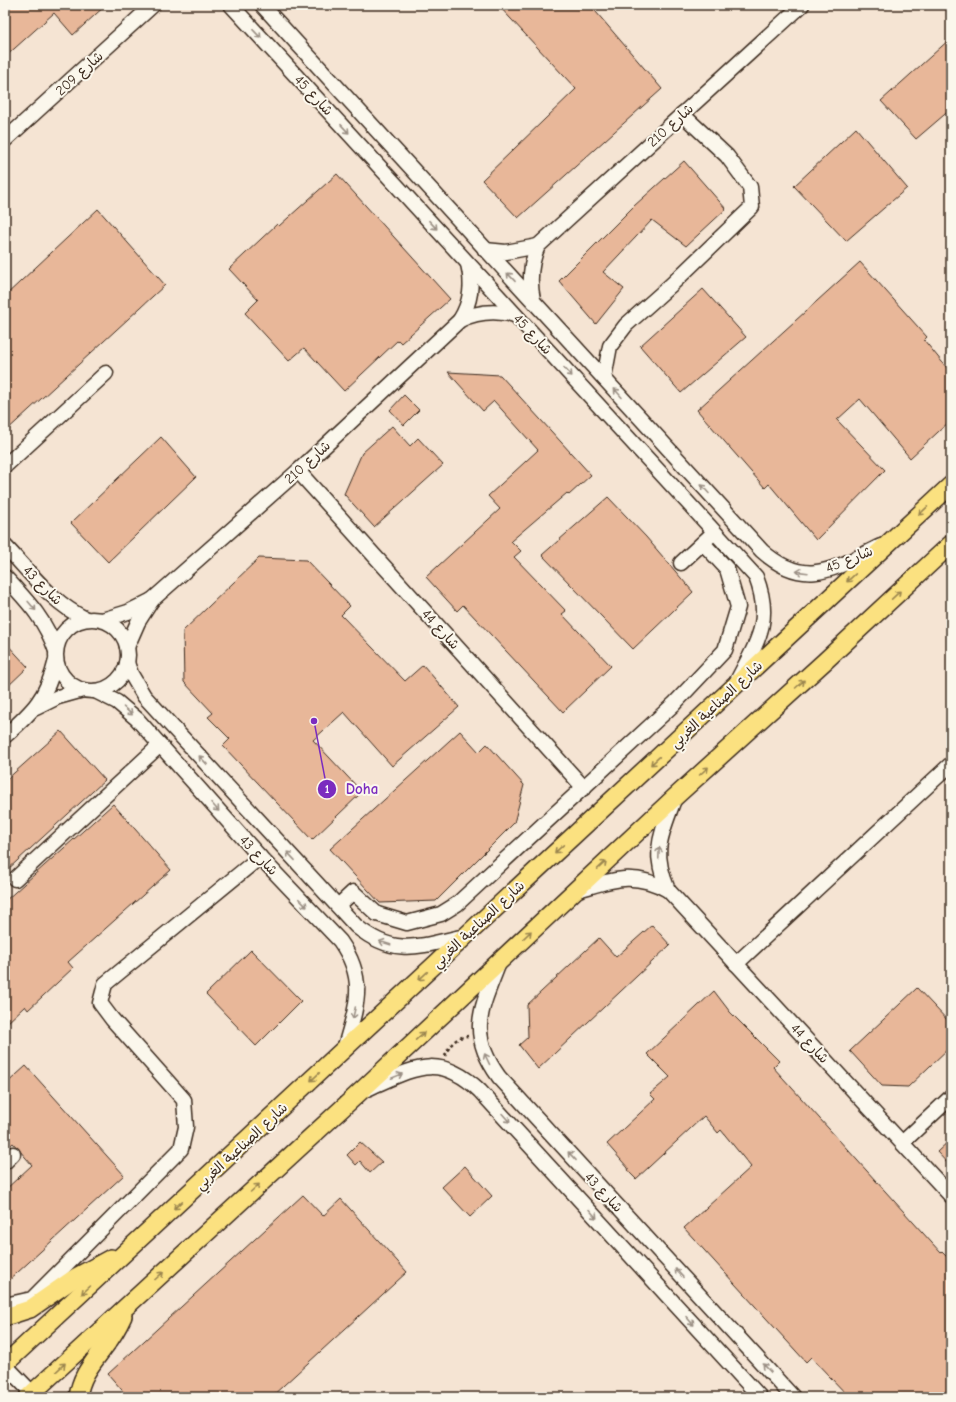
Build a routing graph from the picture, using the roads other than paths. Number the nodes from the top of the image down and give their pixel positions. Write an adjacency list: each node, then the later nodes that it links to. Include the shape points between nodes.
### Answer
1 (153, 5): 6 (street, شارع 209)
2 (231, 5): 9 (street, شارع 45, one-way to 9)
3 (262, 5): 8 (street, شارع 45)
4 (802, 5): 5 (street, شارع 210)
5 (682, 114): 7 (street, شارع 210); 14 (street, via 728,156 750,187 752,207 626,325 610,346)
6 (5, 140)
7 (538, 246): 8 (street, شارع 210, via 517,251); 10 (street, via 530,278)
8 (485, 250): 10 (street, شارع 45, one-way to 8)
9 (468, 264): 11 (street, شارع 45); 12 (street, شارع 210, via 471,276 470,299)
10 (533, 300): 14 (street, شارع 45)
11 (515, 315): 12 (street, شارع 210, via 493,311 470,315); 18 (street, شارع 45, one-way to 18)
12 (460, 320): 16 (street, شارع 210)
13 (106, 373): 15 (street)
14 (604, 378): 19 (street, شارع 45, one-way to 14, via 826,570 807,573 790,570 774,561)
15 (5, 466)
16 (298, 471): 25 (street, شارع 210); 37 (street, شارع 44)
17 (951, 485): 19 (main road, شارع الصناعية الغربي, one-way to 19)
18 (715, 532): 20 (street); 31 (street, شارع 45, via 756,577 762,594 762,630)
19 (890, 542): 31 (main road, شارع الصناعية الغربي, one-way to 31)
20 (703, 543): 23 (street); 37 (street, via 727,569 738,607 724,650 674,704)
21 (951, 544): 38 (main road, one-way to 21)
22 (5, 546): 26 (street, شارع 43, via 54,598)
23 (681, 564)
24 (5, 578): 29 (street, شارع 43, one-way to 29, via 42,620)
25 (152, 600): 27 (street, شارع 210, via 128,612); 28 (street, شارع 210)
26 (86, 619): 27 (street); 29 (street, via 66,630 58,644)
27 (102, 620): 28 (street, via 121,633)
28 (127, 646): 30 (street)
29 (56, 656): 32 (street, via 58,668 65,679 75,687); 33 (street, via 48,686)
30 (127, 663): 32 (street, via 119,679 104,689); 43 (street, شارع 43, one-way to 30, via 144,696)
31 (735, 687): 44 (main road, شارع الصناعية الغربي, one-way to 44)
32 (89, 690): 33 (street, via 58,697); 35 (street, شارع 43, one-way to 35, via 112,699 127,710)
33 (34, 709): 34 (street)
34 (5, 736)
35 (160, 745): 39 (street, شارع 43, one-way to 39); 40 (street)
36 (951, 764): 46 (street)
37 (584, 788): 43 (street, via 457,904 440,914 407,922 377,914 353,892)
38 (675, 797): 41 (street, شارع 44, one-way to 38, via 658,862 659,847); 42 (main road, one-way to 38)
39 (260, 857): 47 (street, شارع 43, one-way to 47, via 340,941 349,954 358,984 354,1015); 54 (street, via 105,984 100,1003 184,1100 186,1127 181,1149 32,1299)
40 (15, 880)
41 (668, 890): 42 (street, شارع 44, via 641,878 626,878); 46 (street, شارع 44)
42 (573, 892): 45 (main road, one-way to 42)
43 (338, 906): 44 (street, شارع 43, one-way to 43, via 402,948 385,944 365,933)
44 (465, 936): 47 (main road, شارع الصناعية الغربي, one-way to 47)
45 (499, 962): 48 (main road, one-way to 45); 60 (street, شارع 43, one-way to 45, via 488,1062 479,1035 482,1008)
46 (736, 964): 50 (street, شارع 44)
47 (344, 1051): 52 (main road, شارع الصناعية الغربي, one-way to 52)
48 (361, 1091): 53 (main road, one-way to 48); 59 (street, شارع 43, one-way to 59, via 428,1067 442,1067 467,1078)
49 (951, 1097): 50 (street)
50 (902, 1143): 51 (street, شارع 44)
51 (951, 1196)
52 (136, 1244): 55 (main road, via 76,1277 30,1309); 56 (main road, شارع الصناعية الغربي, one-way to 56)
53 (130, 1303): 57 (main road, one-way to 53); 58 (main road, via 106,1346 85,1372)
54 (5, 1305)
55 (5, 1317)
56 (5, 1365): 57 (street)
57 (32, 1396)
58 (78, 1397)
59 (760, 1397)
60 (793, 1397)

